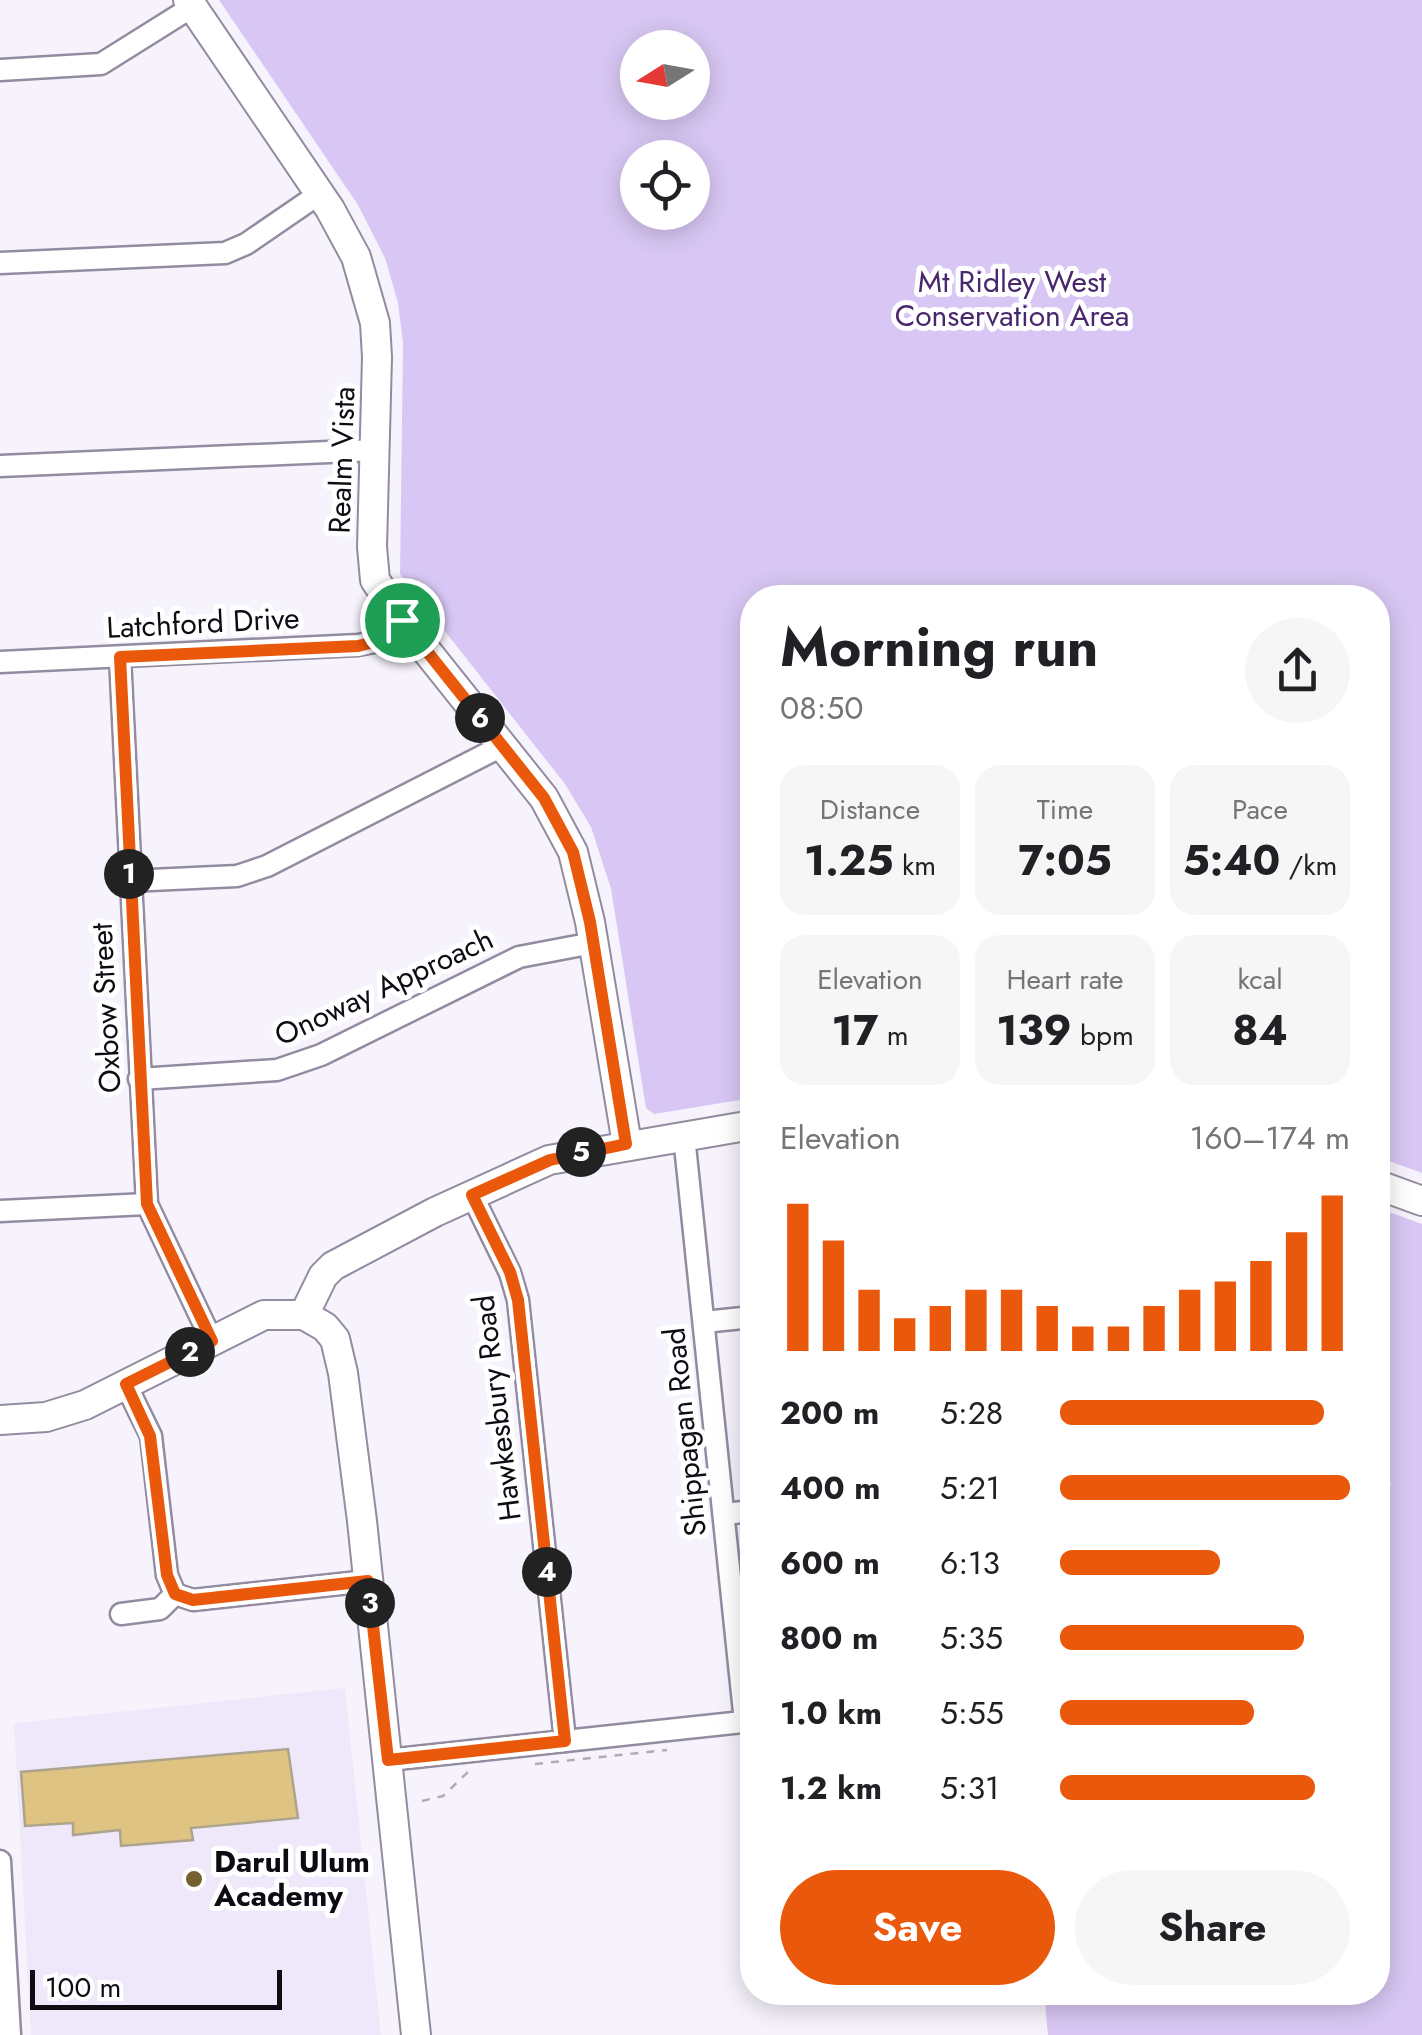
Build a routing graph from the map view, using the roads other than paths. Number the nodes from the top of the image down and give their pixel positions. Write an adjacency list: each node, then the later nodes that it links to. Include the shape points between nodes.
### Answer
1 (190, 3): 2 (street, via 101,64); 3 (street, Realm Vista)
2 (0, 70)
3 (319, 194): 4 (street, via 225,253); 5 (street, Realm Vista, via 356,257 369,295 378,357)
4 (0, 263)
5 (375, 450): 6 (street); 7 (street, Realm Vista, via 372,564 380,593)
6 (0, 466)
7 (402, 620): 8 (street, Latchford Drive, via 358,646); 10 (street, Realm Vista)
8 (120, 657): 9 (street, Latchford Drive); 11 (street, Oxbow Street)
9 (0, 662)
10 (502, 746): 11 (street, via 267,866 237,876); 12 (street, Realm Vista, via 544,798 573,852)
11 (130, 881): 13 (street, Oxbow Street)
12 (594, 943): 13 (street, Onoway Approach, via 519,957 321,1055 277,1070); 16 (street, Realm Vista)
13 (139, 1079): 20 (street, Oxbow Street)
14 (740, 1127): 15 (street)
15 (684, 1136): 16 (street); 24 (street, Shippagan Road)
16 (626, 1144): 18 (street, via 550,1160)
17 (1390, 1189): 19 (street)
18 (472, 1195): 22 (street, via 333,1266); 35 (street, Hawkesbury Road, via 518,1300)
19 (1422, 1201)
20 (147, 1204): 21 (street); 25 (street, Oxbow Street)
21 (0, 1211)
22 (304, 1314): 25 (street, via 264,1316); 30 (street, via 325,1326 339,1351)
23 (740, 1318): 24 (street)
24 (704, 1322): 29 (street, Shippagan Road)
25 (212, 1341): 26 (street)
26 (126, 1384): 27 (street, via 64,1412); 31 (street, via 150,1436)
27 (0, 1420)
28 (740, 1512): 29 (street)
29 (724, 1514): 33 (street, Shippagan Road)
30 (368, 1581): 31 (street, via 193,1600); 36 (street)
31 (175, 1594): 32 (street, via 160,1608)
32 (122, 1614)
33 (740, 1647)
34 (740, 1723): 35 (street)
35 (565, 1741): 36 (street)
36 (388, 1760): 40 (street)
37 (0, 1861): 38 (street)
38 (2, 1932): 39 (street)
39 (10, 2035)
40 (416, 2035)

